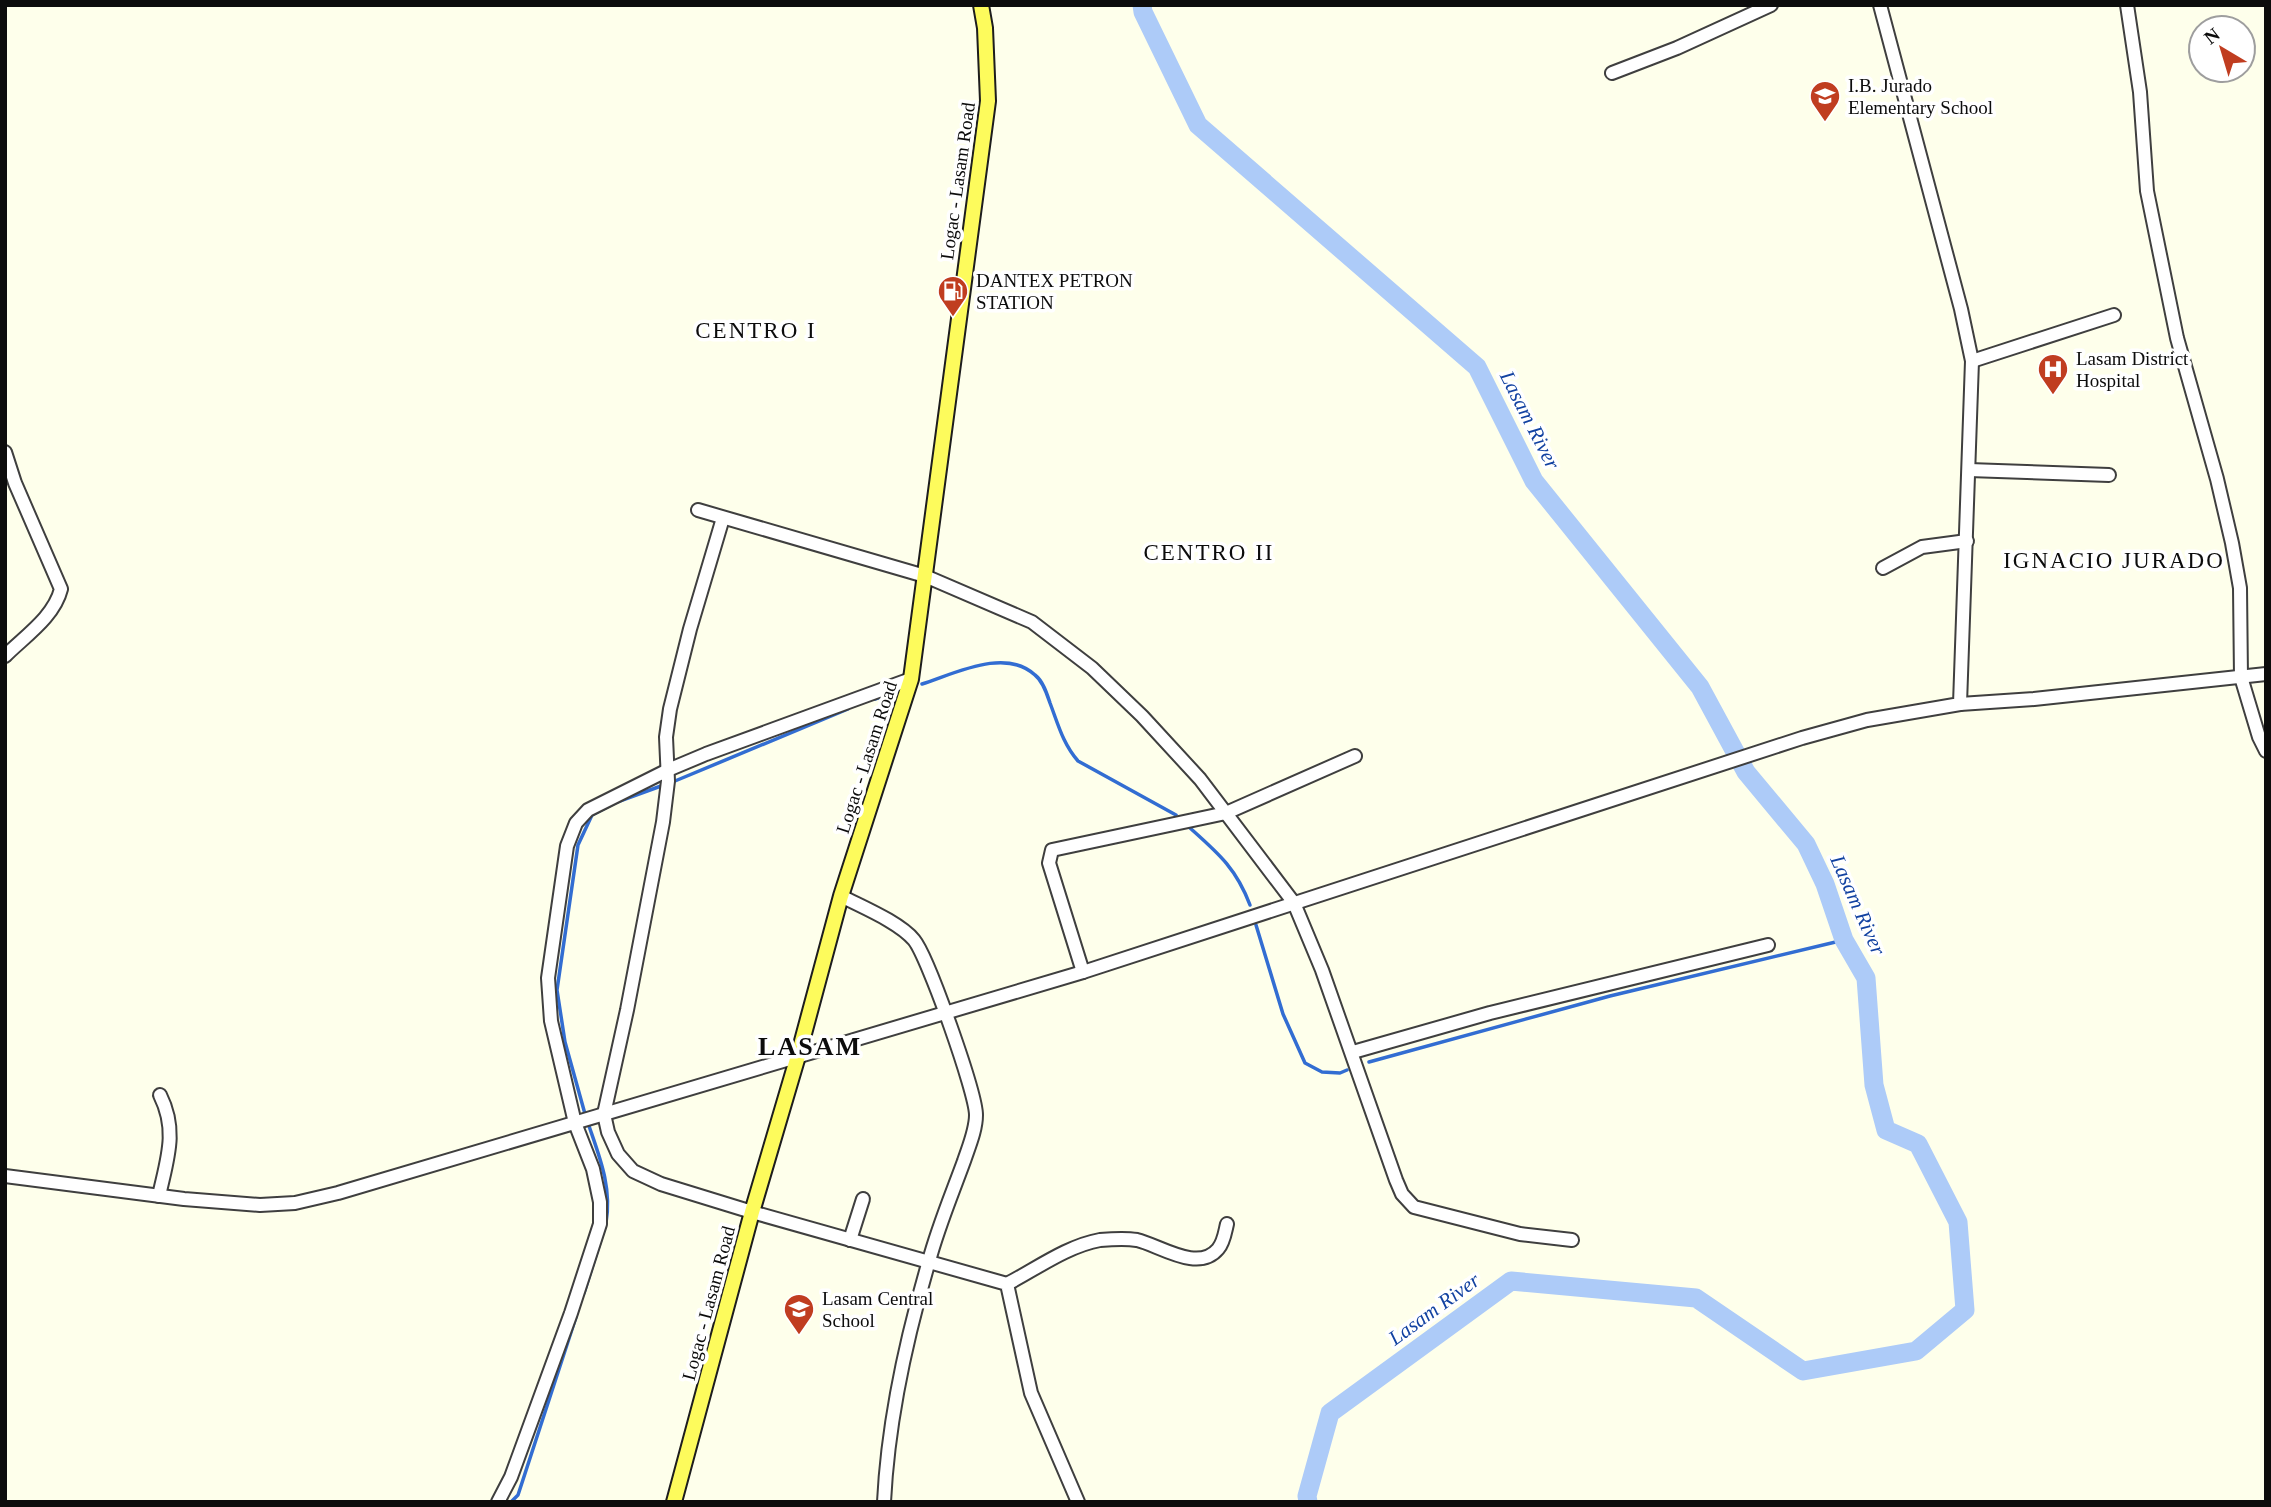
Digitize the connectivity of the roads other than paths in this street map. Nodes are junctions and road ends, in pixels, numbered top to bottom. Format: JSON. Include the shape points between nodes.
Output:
{"nodes":[{"id":1,"x":981,"y":5,"type":"edge"},
{"id":2,"x":1771,"y":5,"type":"edge"},
{"id":3,"x":1880,"y":5,"type":"edge"},
{"id":4,"x":2127,"y":5,"type":"edge"},
{"id":5,"x":1612,"y":73,"type":"dead end"},
{"id":6,"x":2114,"y":315,"type":"dead end"},
{"id":7,"x":1972,"y":361,"type":"junction"},
{"id":8,"x":5,"y":452,"type":"edge"},
{"id":9,"x":1969,"y":470,"type":"junction"},
{"id":10,"x":2109,"y":475,"type":"dead end"},
{"id":11,"x":698,"y":510,"type":"dead end"},
{"id":12,"x":723,"y":518,"type":"junction"},
{"id":13,"x":1967,"y":541,"type":"junction"},
{"id":14,"x":1883,"y":568,"type":"dead end"},
{"id":15,"x":925,"y":576,"type":"junction"},
{"id":16,"x":5,"y":656,"type":"edge"},
{"id":17,"x":2266,"y":674,"type":"edge"},
{"id":18,"x":2241,"y":677,"type":"junction"},
{"id":19,"x":911,"y":679,"type":"junction"},
{"id":20,"x":1960,"y":704,"type":"junction"},
{"id":21,"x":2266,"y":751,"type":"edge"},
{"id":22,"x":1355,"y":756,"type":"dead end"},
{"id":23,"x":668,"y":770,"type":"junction"},
{"id":24,"x":1226,"y":813,"type":"junction"},
{"id":25,"x":841,"y":896,"type":"junction"},
{"id":26,"x":1294,"y":903,"type":"junction"},
{"id":27,"x":1768,"y":944,"type":"dead end"},
{"id":28,"x":1083,"y":972,"type":"junction"},
{"id":29,"x":944,"y":1013,"type":"junction"},
{"id":30,"x":1353,"y":1052,"type":"junction"},
{"id":31,"x":798,"y":1056,"type":"junction"},
{"id":32,"x":160,"y":1095,"type":"dead end"},
{"id":33,"x":604,"y":1114,"type":"junction"},
{"id":34,"x":575,"y":1123,"type":"junction"},
{"id":35,"x":5,"y":1176,"type":"edge"},
{"id":36,"x":159,"y":1196,"type":"junction"},
{"id":37,"x":863,"y":1199,"type":"dead end"},
{"id":38,"x":752,"y":1212,"type":"junction"},
{"id":39,"x":1227,"y":1224,"type":"dead end"},
{"id":40,"x":850,"y":1240,"type":"junction"},
{"id":41,"x":1572,"y":1240,"type":"dead end"},
{"id":42,"x":929,"y":1261,"type":"junction"},
{"id":43,"x":1007,"y":1284,"type":"junction"},
{"id":44,"x":498,"y":1502,"type":"edge"},
{"id":45,"x":674,"y":1502,"type":"edge"},
{"id":46,"x":884,"y":1502,"type":"edge"},
{"id":47,"x":1078,"y":1502,"type":"edge"}],
"edges":[{"from":1,"to":15,"type":"main road","name":"Logac - Lasam Road","via":[[989,101]]},
{"from":2,"to":5,"type":"street"},
{"from":3,"to":7,"type":"street"},
{"from":4,"to":18,"type":"street","via":[[2155,238],[2240,588]]},
{"from":6,"to":7,"type":"street"},
{"from":7,"to":9,"type":"street"},
{"from":8,"to":16,"type":"street","via":[[61,589],[48,615]]},
{"from":9,"to":10,"type":"street"},
{"from":9,"to":13,"type":"street"},
{"from":11,"to":12,"type":"street"},
{"from":12,"to":15,"type":"street"},
{"from":12,"to":23,"type":"street","via":[[670,709]]},
{"from":13,"to":14,"type":"street","via":[[1922,547]]},
{"from":13,"to":20,"type":"street"},
{"from":15,"to":19,"type":"main road","name":"Logac - Lasam Road"},
{"from":15,"to":24,"type":"street","via":[[1032,622],[1092,668],[1159,734]]},
{"from":17,"to":18,"type":"street"},
{"from":18,"to":20,"type":"street"},
{"from":18,"to":21,"type":"street"},
{"from":19,"to":23,"type":"street"},
{"from":19,"to":25,"type":"main road","name":"Logac - Lasam Road"},
{"from":20,"to":26,"type":"street","via":[[1867,720],[1802,738]]},
{"from":22,"to":24,"type":"street"},
{"from":23,"to":33,"type":"street","via":[[663,822]]},
{"from":23,"to":34,"type":"street","via":[[588,810],[576,823],[567,846],[548,978],[551,1021]]},
{"from":24,"to":26,"type":"street"},
{"from":24,"to":28,"type":"street","via":[[1052,850],[1051,871]]},
{"from":25,"to":29,"type":"street","via":[[914,939]]},
{"from":25,"to":31,"type":"main road","name":"Logac - Lasam Road"},
{"from":26,"to":28,"type":"street"},
{"from":26,"to":30,"type":"street"},
{"from":27,"to":30,"type":"street"},
{"from":28,"to":29,"type":"street"},
{"from":29,"to":31,"type":"street"},
{"from":29,"to":42,"type":"street","via":[[976,1113],[967,1153]]},
{"from":30,"to":41,"type":"street","via":[[1407,1201],[1433,1213],[1520,1234]]},
{"from":31,"to":33,"type":"street"},
{"from":31,"to":38,"type":"main road","name":"Logac - Lasam Road"},
{"from":32,"to":36,"type":"street","via":[[171,1132]]},
{"from":33,"to":34,"type":"street"},
{"from":33,"to":38,"type":"street","via":[[618,1154],[634,1171]]},
{"from":34,"to":36,"type":"street","via":[[295,1203],[260,1205]]},
{"from":34,"to":44,"type":"street","via":[[593,1169],[600,1224],[511,1477]]},
{"from":35,"to":36,"type":"street"},
{"from":37,"to":40,"type":"street"},
{"from":38,"to":40,"type":"street"},
{"from":38,"to":45,"type":"main road","name":"Logac - Lasam Road"},
{"from":39,"to":43,"type":"street","via":[[1220,1246],[1205,1256],[1182,1257],[1138,1241],[1098,1241]]},
{"from":40,"to":42,"type":"street"},
{"from":42,"to":43,"type":"street"},
{"from":42,"to":46,"type":"street","via":[[897,1401]]},
{"from":43,"to":47,"type":"street","via":[[1031,1393]]}]}
